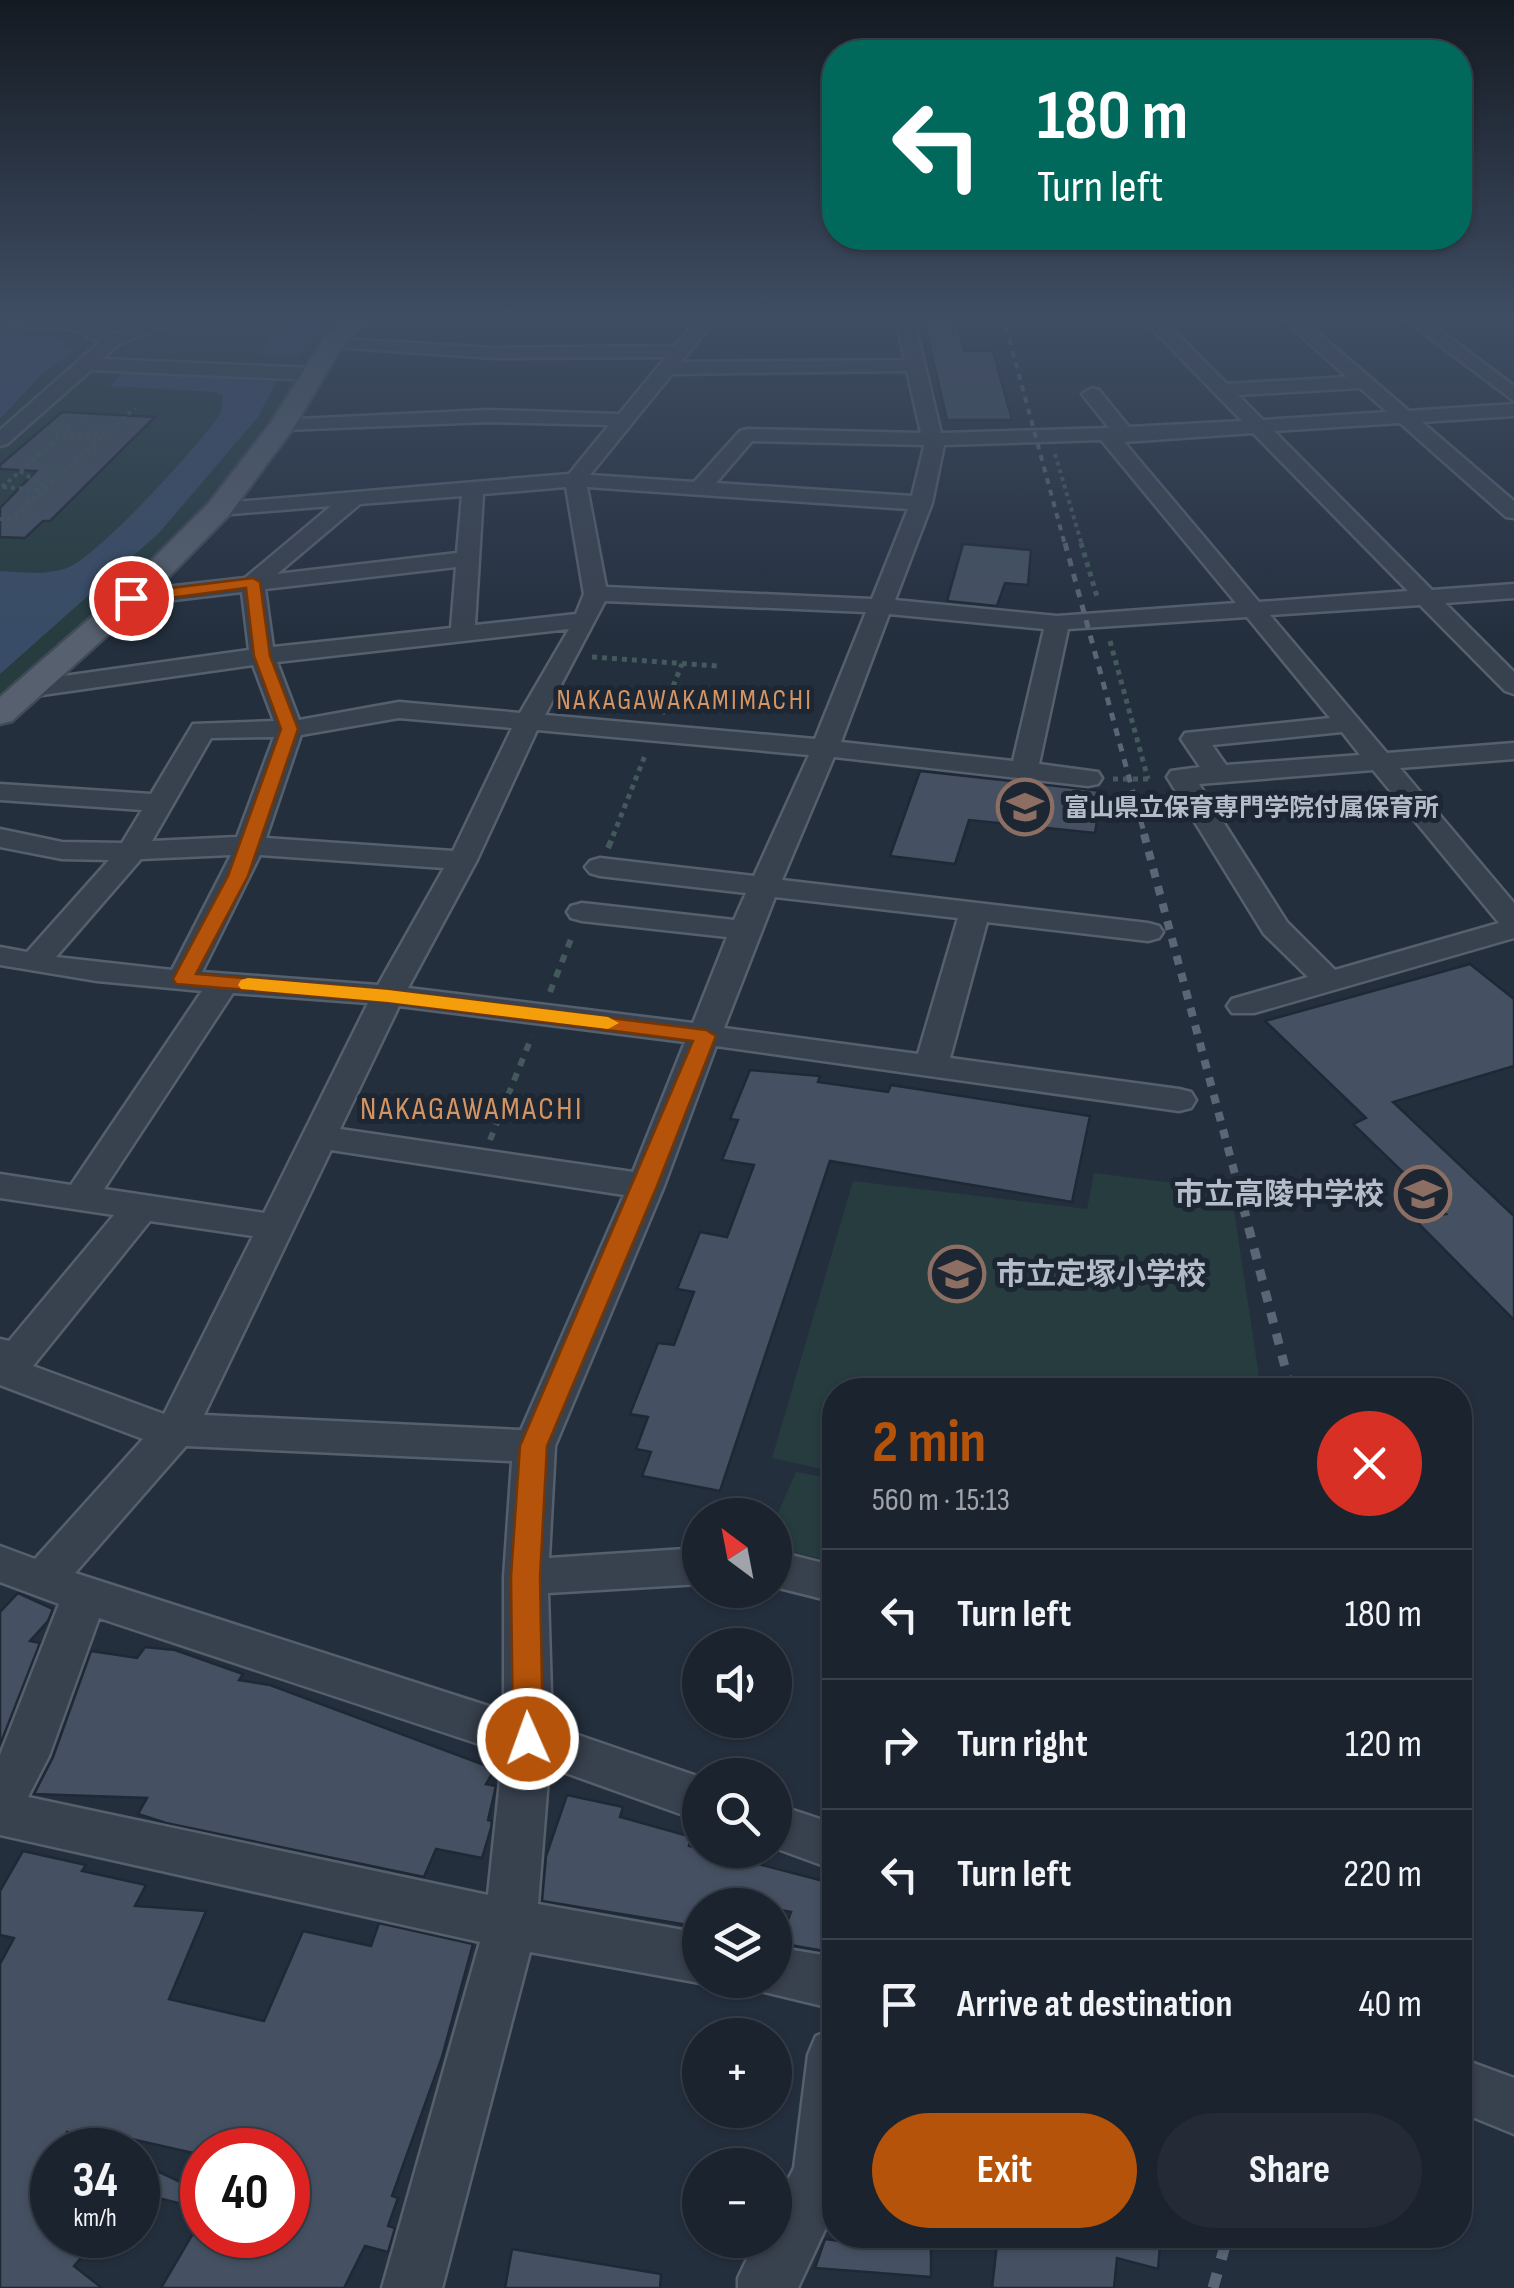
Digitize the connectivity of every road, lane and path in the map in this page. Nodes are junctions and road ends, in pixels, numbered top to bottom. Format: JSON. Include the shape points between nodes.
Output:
{"nodes":[{"id":1,"x":20,"y":423,"type":"edge"},
{"id":2,"x":87,"y":423,"type":"edge"},
{"id":3,"x":92,"y":423,"type":"edge"},
{"id":4,"x":118,"y":423,"type":"edge"},
{"id":5,"x":315,"y":423,"type":"edge"},
{"id":6,"x":624,"y":423,"type":"edge"},
{"id":7,"x":928,"y":423,"type":"edge"},
{"id":8,"x":1109,"y":423,"type":"edge"},
{"id":9,"x":1256,"y":423,"type":"edge"},
{"id":10,"x":1320,"y":423,"type":"edge"},
{"id":11,"x":1409,"y":423,"type":"edge"},
{"id":12,"x":283,"y":424,"type":"joint"},
{"id":13,"x":1260,"y":427,"type":"junction"},
{"id":14,"x":1117,"y":436,"type":"junction"},
{"id":15,"x":60,"y":437,"type":"junction"},
{"id":16,"x":0,"y":440,"type":"edge"},
{"id":17,"x":931,"y":440,"type":"junction"},
{"id":18,"x":20,"y":471,"type":"junction"},
{"id":19,"x":575,"y":480,"type":"junction"},
{"id":20,"x":44,"y":488,"type":"junction"},
{"id":21,"x":700,"y":488,"type":"junction"},
{"id":22,"x":472,"y":489,"type":"junction"},
{"id":23,"x":353,"y":499,"type":"junction"},
{"id":24,"x":921,"y":503,"type":"junction"},
{"id":25,"x":219,"y":509,"type":"junction"},
{"id":26,"x":1514,"y":512,"type":"edge"},
{"id":27,"x":0,"y":519,"type":"edge"},
{"id":28,"x":468,"y":559,"type":"junction"},
{"id":29,"x":253,"y":582,"type":"junction"},
{"id":30,"x":1514,"y":590,"type":"edge"},
{"id":31,"x":1428,"y":597,"type":"junction"},
{"id":32,"x":131,"y":598,"type":"junction"},
{"id":33,"x":880,"y":606,"type":"junction"},
{"id":34,"x":591,"y":607,"type":"junction"},
{"id":35,"x":1251,"y":610,"type":"junction"},
{"id":36,"x":1056,"y":623,"type":"junction"},
{"id":37,"x":462,"y":632,"type":"junction"},
{"id":38,"x":566,"y":655,"type":"junction"},
{"id":39,"x":262,"y":656,"type":"junction"},
{"id":40,"x":717,"y":666,"type":"dead end"},
{"id":41,"x":1514,"y":686,"type":"edge"},
{"id":42,"x":28,"y":689,"type":"junction"},
{"id":43,"x":0,"y":714,"type":"edge"},
{"id":44,"x":529,"y":720,"type":"junction"},
{"id":45,"x":1346,"y":724,"type":"junction"},
{"id":46,"x":290,"y":729,"type":"junction"},
{"id":47,"x":825,"y":748,"type":"junction"},
{"id":48,"x":1514,"y":751,"type":"edge"},
{"id":49,"x":1378,"y":762,"type":"junction"},
{"id":50,"x":1024,"y":770,"type":"junction"},
{"id":51,"x":1218,"y":773,"type":"junction"},
{"id":52,"x":1182,"y":776,"type":"junction"},
{"id":53,"x":1088,"y":778,"type":"joint"},
{"id":54,"x":0,"y":792,"type":"edge"},
{"id":55,"x":159,"y":802,"type":"junction"},
{"id":56,"x":0,"y":838,"type":"edge"},
{"id":57,"x":247,"y":846,"type":"junction"},
{"id":58,"x":130,"y":854,"type":"junction"},
{"id":59,"x":463,"y":860,"type":"junction"},
{"id":60,"x":600,"y":867,"type":"dead end"},
{"id":61,"x":765,"y":884,"type":"junction"},
{"id":62,"x":975,"y":910,"type":"junction"},
{"id":63,"x":582,"y":912,"type":"dead end"},
{"id":64,"x":1514,"y":925,"type":"edge"},
{"id":65,"x":745,"y":930,"type":"junction"},
{"id":66,"x":1148,"y":932,"type":"dead end"},
{"id":67,"x":0,"y":956,"type":"edge"},
{"id":68,"x":34,"y":963,"type":"junction"},
{"id":69,"x":1327,"y":978,"type":"junction"},
{"id":70,"x":183,"y":979,"type":"junction"},
{"id":71,"x":224,"y":982,"type":"junction"},
{"id":72,"x":388,"y":996,"type":"junction"},
{"id":73,"x":1242,"y":1006,"type":"dead end"},
{"id":74,"x":706,"y":1036,"type":"junction"},
{"id":75,"x":931,"y":1066,"type":"junction"},
{"id":76,"x":1179,"y":1100,"type":"dead end"},
{"id":77,"x":318,"y":1137,"type":"junction"},
{"id":78,"x":0,"y":1186,"type":"edge"},
{"id":79,"x":646,"y":1186,"type":"junction"},
{"id":80,"x":80,"y":1198,"type":"junction"},
{"id":81,"x":141,"y":1207,"type":"junction"},
{"id":82,"x":274,"y":1227,"type":"junction"},
{"id":83,"x":8,"y":1356,"type":"edge"},
{"id":84,"x":178,"y":1427,"type":"junction"},
{"id":85,"x":534,"y":1446,"type":"junction"},
{"id":86,"x":0,"y":1564,"type":"edge"},
{"id":87,"x":682,"y":1567,"type":"edge"},
{"id":88,"x":792,"y":1573,"type":"edge"},
{"id":89,"x":526,"y":1577,"type":"junction"},
{"id":90,"x":822,"y":1581,"type":"edge"},
{"id":91,"x":64,"y":1587,"type":"junction"},
{"id":92,"x":528,"y":1739,"type":"junction"},
{"id":93,"x":682,"y":1793,"type":"edge"},
{"id":94,"x":0,"y":1802,"type":"edge"},
{"id":95,"x":0,"y":1814,"type":"edge"},
{"id":96,"x":792,"y":1832,"type":"edge"},
{"id":97,"x":822,"y":1842,"type":"edge"},
{"id":98,"x":511,"y":1924,"type":"junction"},
{"id":99,"x":682,"y":1955,"type":"edge"},
{"id":100,"x":792,"y":1975,"type":"edge"},
{"id":101,"x":822,"y":1981,"type":"edge"},
{"id":102,"x":822,"y":2174,"type":"edge"},
{"id":103,"x":412,"y":2288,"type":"edge"},
{"id":104,"x":768,"y":2288,"type":"edge"}],
"edges":[{"from":1,"to":16,"type":"street"},
{"from":2,"to":15,"type":"path","via":[[62,427]]},
{"from":3,"to":15,"type":"path","via":[[99,430],[83,438]]},
{"from":4,"to":20,"type":"path"},
{"from":5,"to":12,"type":"street"},
{"from":6,"to":19,"type":"street"},
{"from":7,"to":17,"type":"street"},
{"from":8,"to":14,"type":"street"},
{"from":9,"to":13,"type":"street"},
{"from":10,"to":13,"type":"street"},
{"from":11,"to":26,"type":"street"},
{"from":12,"to":25,"type":"main road"},
{"from":13,"to":14,"type":"street"},
{"from":13,"to":31,"type":"street"},
{"from":14,"to":17,"type":"street"},
{"from":14,"to":35,"type":"street"},
{"from":15,"to":18,"type":"path"},
{"from":17,"to":21,"type":"street","via":[[746,435]]},
{"from":17,"to":24,"type":"street"},
{"from":18,"to":20,"type":"path"},
{"from":18,"to":20,"type":"path","via":[[2,487]]},
{"from":19,"to":21,"type":"street"},
{"from":19,"to":22,"type":"street"},
{"from":19,"to":34,"type":"street"},
{"from":20,"to":27,"type":"path","via":[[11,519]]},
{"from":21,"to":24,"type":"street"},
{"from":22,"to":23,"type":"street"},
{"from":22,"to":28,"type":"street"},
{"from":23,"to":25,"type":"street"},
{"from":23,"to":29,"type":"street"},
{"from":24,"to":33,"type":"street"},
{"from":25,"to":32,"type":"main road"},
{"from":28,"to":29,"type":"street"},
{"from":28,"to":37,"type":"street"},
{"from":29,"to":32,"type":"street"},
{"from":29,"to":39,"type":"street"},
{"from":30,"to":31,"type":"street"},
{"from":31,"to":35,"type":"street"},
{"from":31,"to":41,"type":"street"},
{"from":32,"to":42,"type":"main road"},
{"from":33,"to":34,"type":"street"},
{"from":33,"to":36,"type":"street"},
{"from":33,"to":47,"type":"street"},
{"from":34,"to":37,"type":"street"},
{"from":34,"to":38,"type":"street"},
{"from":35,"to":36,"type":"street"},
{"from":35,"to":45,"type":"street"},
{"from":36,"to":50,"type":"street"},
{"from":37,"to":39,"type":"street"},
{"from":38,"to":40,"type":"path"},
{"from":38,"to":44,"type":"street"},
{"from":39,"to":42,"type":"street"},
{"from":39,"to":46,"type":"street"},
{"from":42,"to":43,"type":"main road"},
{"from":44,"to":46,"type":"street","via":[[399,710]]},
{"from":44,"to":47,"type":"street"},
{"from":44,"to":59,"type":"street"},
{"from":45,"to":49,"type":"street"},
{"from":45,"to":51,"type":"street","via":[[1194,739]]},
{"from":46,"to":55,"type":"street","via":[[202,730]]},
{"from":46,"to":57,"type":"street"},
{"from":47,"to":50,"type":"street"},
{"from":47,"to":61,"type":"street"},
{"from":48,"to":49,"type":"street"},
{"from":49,"to":51,"type":"street"},
{"from":49,"to":64,"type":"street"},
{"from":50,"to":53,"type":"street"},
{"from":51,"to":52,"type":"street"},
{"from":52,"to":53,"type":"path"},
{"from":52,"to":69,"type":"street","via":[[1276,928]]},
{"from":54,"to":55,"type":"street"},
{"from":55,"to":58,"type":"street"},
{"from":56,"to":58,"type":"street","via":[[22,846]]},
{"from":57,"to":58,"type":"street"},
{"from":57,"to":59,"type":"street"},
{"from":57,"to":70,"type":"street"},
{"from":58,"to":68,"type":"street"},
{"from":59,"to":72,"type":"street"},
{"from":60,"to":61,"type":"street"},
{"from":61,"to":62,"type":"street"},
{"from":61,"to":65,"type":"street"},
{"from":62,"to":66,"type":"street"},
{"from":62,"to":75,"type":"street"},
{"from":63,"to":65,"type":"street"},
{"from":64,"to":69,"type":"street"},
{"from":65,"to":74,"type":"street"},
{"from":67,"to":68,"type":"street"},
{"from":68,"to":70,"type":"street"},
{"from":69,"to":73,"type":"street"},
{"from":70,"to":71,"type":"street"},
{"from":71,"to":72,"type":"street"},
{"from":71,"to":80,"type":"street"},
{"from":72,"to":74,"type":"street"},
{"from":72,"to":77,"type":"street"},
{"from":74,"to":75,"type":"street"},
{"from":74,"to":79,"type":"street"},
{"from":75,"to":76,"type":"street"},
{"from":77,"to":79,"type":"street"},
{"from":77,"to":82,"type":"street"},
{"from":78,"to":80,"type":"street"},
{"from":79,"to":85,"type":"street"},
{"from":80,"to":81,"type":"street"},
{"from":81,"to":82,"type":"street"},
{"from":81,"to":83,"type":"street"},
{"from":82,"to":84,"type":"street"},
{"from":83,"to":84,"type":"street","via":[[6,1372],[161,1430]]},
{"from":84,"to":85,"type":"street"},
{"from":84,"to":91,"type":"street"},
{"from":85,"to":89,"type":"street"},
{"from":86,"to":91,"type":"street"},
{"from":87,"to":89,"type":"street"},
{"from":88,"to":90,"type":"street"},
{"from":89,"to":92,"type":"street"},
{"from":91,"to":92,"type":"street"},
{"from":91,"to":94,"type":"street","via":[[25,1756]]},
{"from":92,"to":93,"type":"street"},
{"from":92,"to":98,"type":"street"},
{"from":95,"to":98,"type":"street"},
{"from":96,"to":97,"type":"street"},
{"from":98,"to":99,"type":"street"},
{"from":98,"to":103,"type":"street"},
{"from":100,"to":101,"type":"street"},
{"from":102,"to":104,"type":"street"}]}
